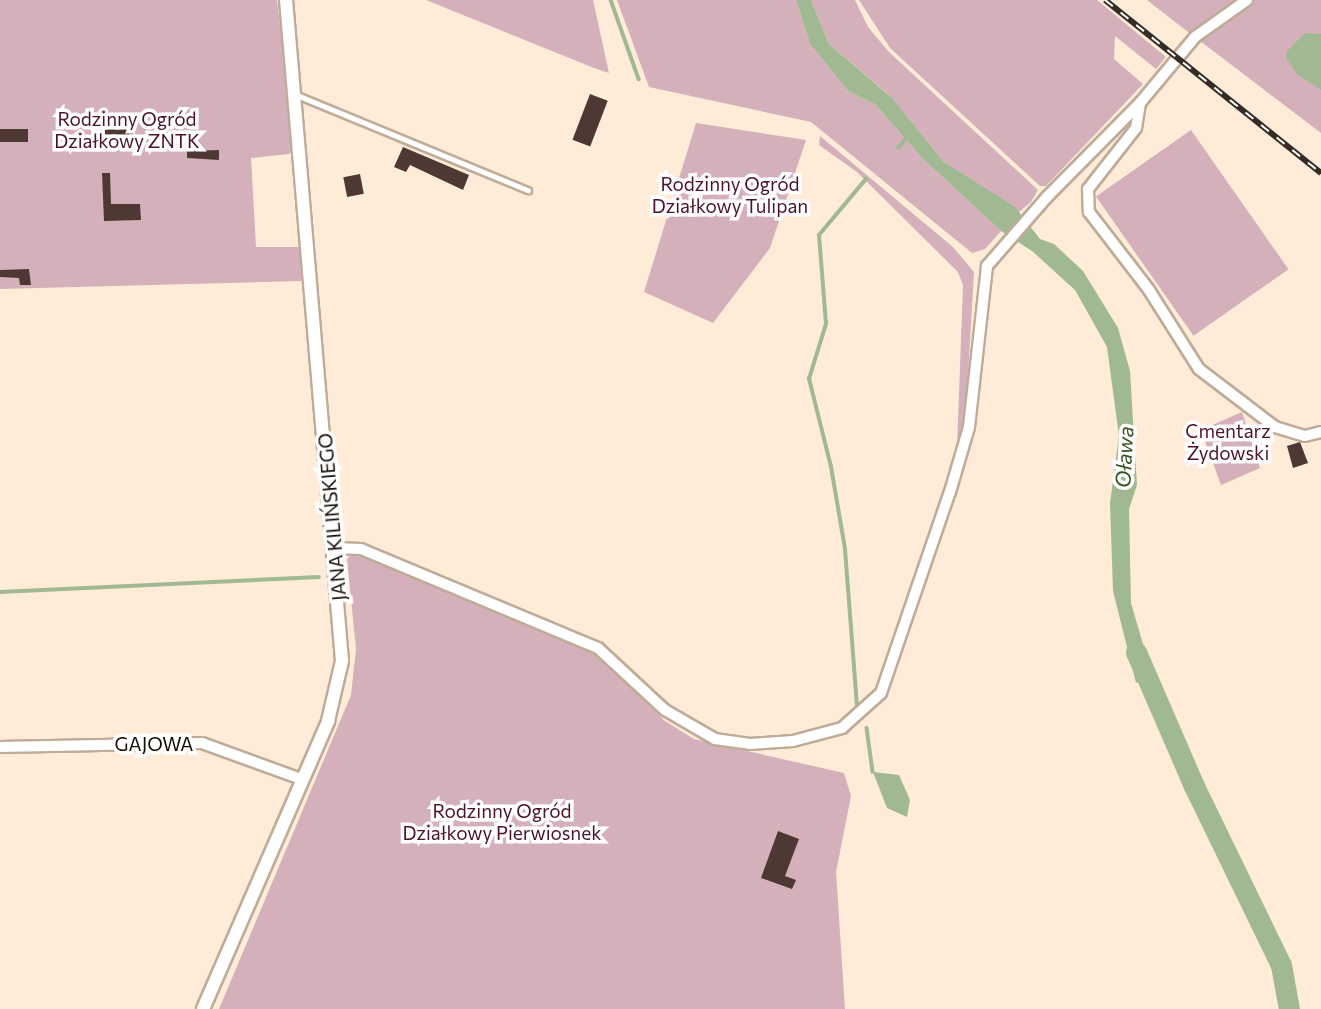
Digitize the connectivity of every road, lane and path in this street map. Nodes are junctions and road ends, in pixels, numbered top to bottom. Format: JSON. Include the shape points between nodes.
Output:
{"nodes":[{"id":1,"x":286,"y":0,"type":"edge"},
{"id":2,"x":1247,"y":0,"type":"edge"},
{"id":3,"x":296,"y":95,"type":"junction"},
{"id":4,"x":1143,"y":99,"type":"junction"},
{"id":5,"x":528,"y":190,"type":"dead end"},
{"id":6,"x":1321,"y":432,"type":"edge"},
{"id":7,"x":334,"y":548,"type":"junction"},
{"id":8,"x":0,"y":747,"type":"edge"},
{"id":9,"x":302,"y":779,"type":"junction"},
{"id":10,"x":203,"y":1009,"type":"edge"}],
"edges":[{"from":1,"to":3,"type":"street","name":"JANA KILIŃSKIEGO"},
{"from":2,"to":4,"type":"street","via":[[1195,37]]},
{"from":3,"to":5,"type":"lane"},
{"from":3,"to":7,"type":"street","name":"JANA KILIŃSKIEGO"},
{"from":4,"to":6,"type":"street","via":[[1140,122],[1088,189],[1089,212],[1149,290],[1199,369],[1267,422],[1305,436]]},
{"from":4,"to":7,"type":"street","via":[[998,250],[983,284],[969,427],[950,492],[881,693],[842,728],[793,741],[750,744],[715,739],[665,710],[598,648],[361,549]]},
{"from":7,"to":9,"type":"street","name":"JANA KILIŃSKIEGO","via":[[341,670],[328,720]]},
{"from":8,"to":9,"type":"street","name":"GAJOWA","via":[[202,743]]},
{"from":9,"to":10,"type":"street","name":"JANA KILIŃSKIEGO"}]}
